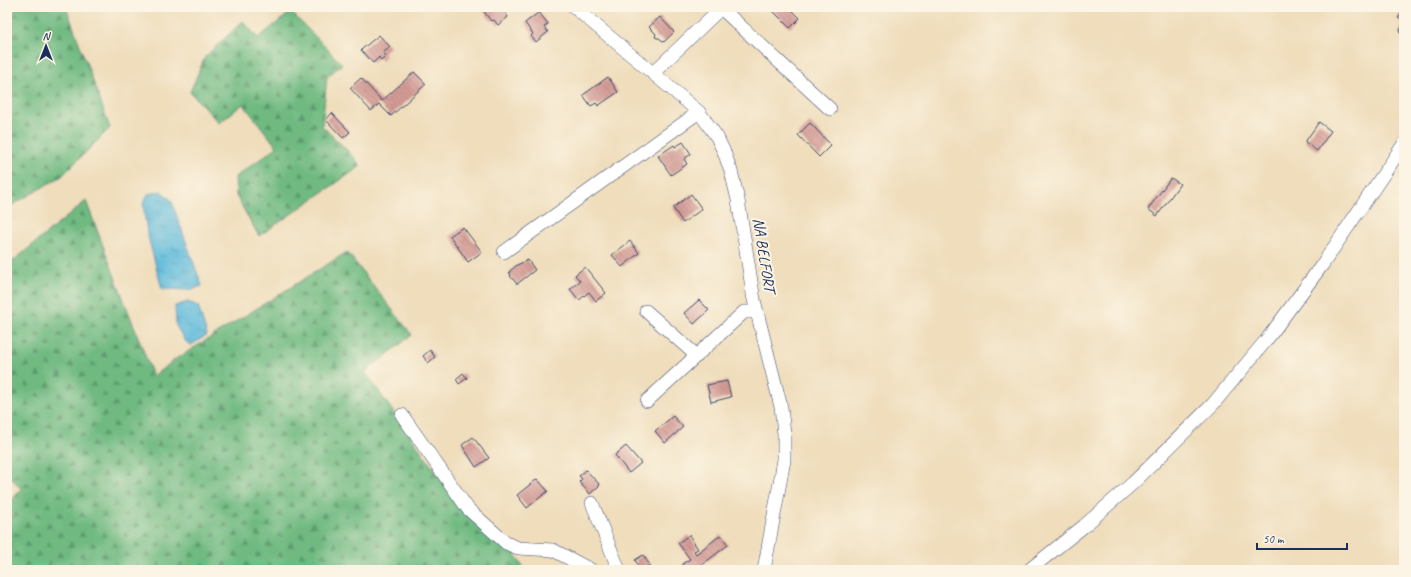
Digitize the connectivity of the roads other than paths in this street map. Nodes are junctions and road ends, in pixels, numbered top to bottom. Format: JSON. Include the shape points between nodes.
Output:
{"nodes":[{"id":1,"x":574,"y":7,"type":"edge"},
{"id":2,"x":721,"y":7,"type":"edge"},
{"id":3,"x":653,"y":73,"type":"junction"},
{"id":4,"x":830,"y":109,"type":"dead end"},
{"id":5,"x":699,"y":112,"type":"junction"},
{"id":6,"x":1404,"y":144,"type":"edge"},
{"id":7,"x":504,"y":252,"type":"dead end"},
{"id":8,"x":646,"y":311,"type":"dead end"},
{"id":9,"x":756,"y":312,"type":"junction"},
{"id":10,"x":697,"y":356,"type":"junction"},
{"id":11,"x":646,"y":401,"type":"dead end"},
{"id":12,"x":402,"y":415,"type":"dead end"},
{"id":13,"x":592,"y":503,"type":"dead end"},
{"id":14,"x":591,"y":570,"type":"edge"},
{"id":15,"x":619,"y":570,"type":"edge"},
{"id":16,"x":764,"y":570,"type":"edge"},
{"id":17,"x":1029,"y":570,"type":"edge"}],
"edges":[{"from":1,"to":3,"type":"street","name":"NA BELFORT"},
{"from":2,"to":3,"type":"street"},
{"from":2,"to":4,"type":"street"},
{"from":3,"to":5,"type":"street","name":"NA BELFORT"},
{"from":5,"to":7,"type":"street"},
{"from":5,"to":9,"type":"street","name":"NA BELFORT","via":[[717,137],[731,171]]},
{"from":6,"to":17,"type":"street","via":[[1322,265],[1268,338],[1213,404],[1133,483]]},
{"from":8,"to":10,"type":"street"},
{"from":9,"to":10,"type":"street","via":[[744,312]]},
{"from":9,"to":16,"type":"street","name":"NA BELFORT","via":[[781,407],[784,434],[784,460]]},
{"from":10,"to":11,"type":"street"},
{"from":12,"to":14,"type":"street","via":[[468,509],[506,543],[518,548],[553,550]]},
{"from":13,"to":15,"type":"street"}]}
